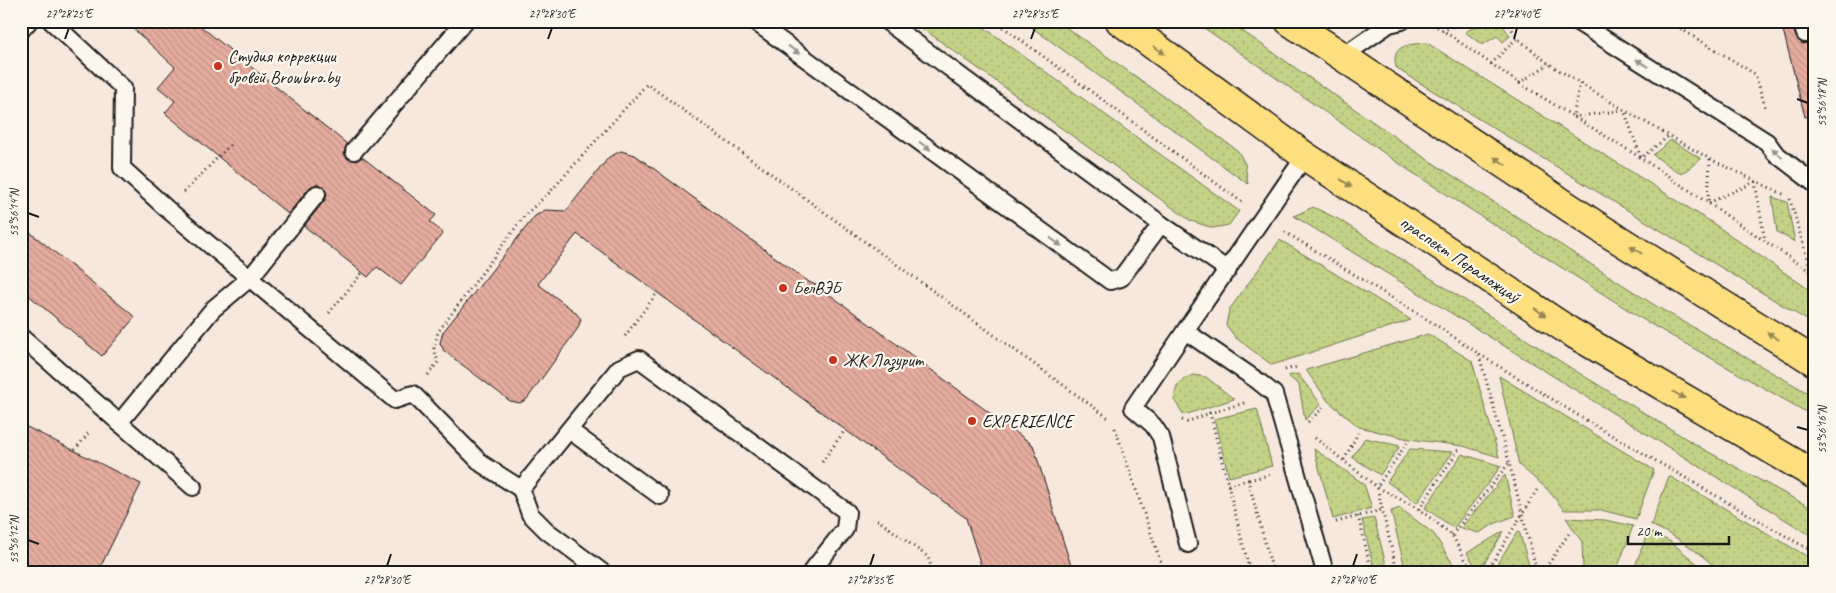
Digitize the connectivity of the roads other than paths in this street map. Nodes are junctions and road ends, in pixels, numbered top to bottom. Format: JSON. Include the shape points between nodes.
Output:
{"nodes":[{"id":1,"x":29,"y":21,"type":"edge"},
{"id":2,"x":51,"y":21,"type":"edge"},
{"id":3,"x":465,"y":21,"type":"edge"},
{"id":4,"x":754,"y":21,"type":"edge"},
{"id":5,"x":886,"y":21,"type":"edge"},
{"id":6,"x":1120,"y":21,"type":"edge"},
{"id":7,"x":1290,"y":21,"type":"edge"},
{"id":8,"x":1402,"y":21,"type":"edge"},
{"id":9,"x":1576,"y":21,"type":"edge"},
{"id":10,"x":21,"y":30,"type":"edge"},
{"id":11,"x":1343,"y":56,"type":"junction"},
{"id":12,"x":354,"y":150,"type":"dead end"},
{"id":13,"x":1305,"y":156,"type":"junction"},
{"id":14,"x":1815,"y":184,"type":"edge"},
{"id":15,"x":316,"y":194,"type":"dead end"},
{"id":16,"x":1161,"y":224,"type":"junction"},
{"id":17,"x":1228,"y":270,"type":"junction"},
{"id":18,"x":250,"y":278,"type":"junction"},
{"id":19,"x":1185,"y":331,"type":"junction"},
{"id":20,"x":21,"y":337,"type":"edge"},
{"id":21,"x":1815,"y":362,"type":"edge"},
{"id":22,"x":118,"y":422,"type":"junction"},
{"id":23,"x":569,"y":430,"type":"junction"},
{"id":24,"x":1815,"y":475,"type":"edge"},
{"id":25,"x":193,"y":487,"type":"dead end"},
{"id":26,"x":521,"y":489,"type":"junction"},
{"id":27,"x":660,"y":496,"type":"dead end"},
{"id":28,"x":1188,"y":544,"type":"dead end"},
{"id":29,"x":602,"y":572,"type":"edge"},
{"id":30,"x":811,"y":572,"type":"edge"},
{"id":31,"x":1325,"y":572,"type":"edge"}],
"edges":[{"from":1,"to":10,"type":"lane"},
{"from":2,"to":18,"type":"lane","via":[[123,88],[122,168]]},
{"from":3,"to":12,"type":"lane"},
{"from":4,"to":16,"type":"lane","one_way":true,"via":[[1110,281],[1122,278]]},
{"from":5,"to":16,"type":"lane"},
{"from":6,"to":13,"type":"main road","name":"праспект Пераможцаў","one_way":true},
{"from":7,"to":11,"type":"main road"},
{"from":8,"to":11,"type":"lane","via":[[1389,24]]},
{"from":14,"to":9,"type":"lane","one_way":true,"via":[[1775,153],[1767,142]]},
{"from":21,"to":11,"type":"main road","one_way":true,"via":[[1600,228]]},
{"from":13,"to":17,"type":"lane"},
{"from":13,"to":24,"type":"main road","name":"праспект Пераможцаў","one_way":true,"via":[[1569,331]]},
{"from":15,"to":18,"type":"lane"},
{"from":16,"to":17,"type":"lane"},
{"from":17,"to":19,"type":"lane"},
{"from":18,"to":22,"type":"lane","via":[[213,309]]},
{"from":18,"to":26,"type":"lane","via":[[395,400],[413,394],[482,464]]},
{"from":19,"to":28,"type":"lane","via":[[1133,408],[1153,425],[1161,437]]},
{"from":19,"to":31,"type":"lane","via":[[1274,394]]},
{"from":20,"to":22,"type":"lane"},
{"from":22,"to":25,"type":"lane"},
{"from":23,"to":26,"type":"lane"},
{"from":23,"to":27,"type":"lane"},
{"from":23,"to":30,"type":"lane","via":[[619,368],[639,359],[847,512],[845,529]]},
{"from":26,"to":29,"type":"lane","via":[[530,514],[547,531]]}]}
